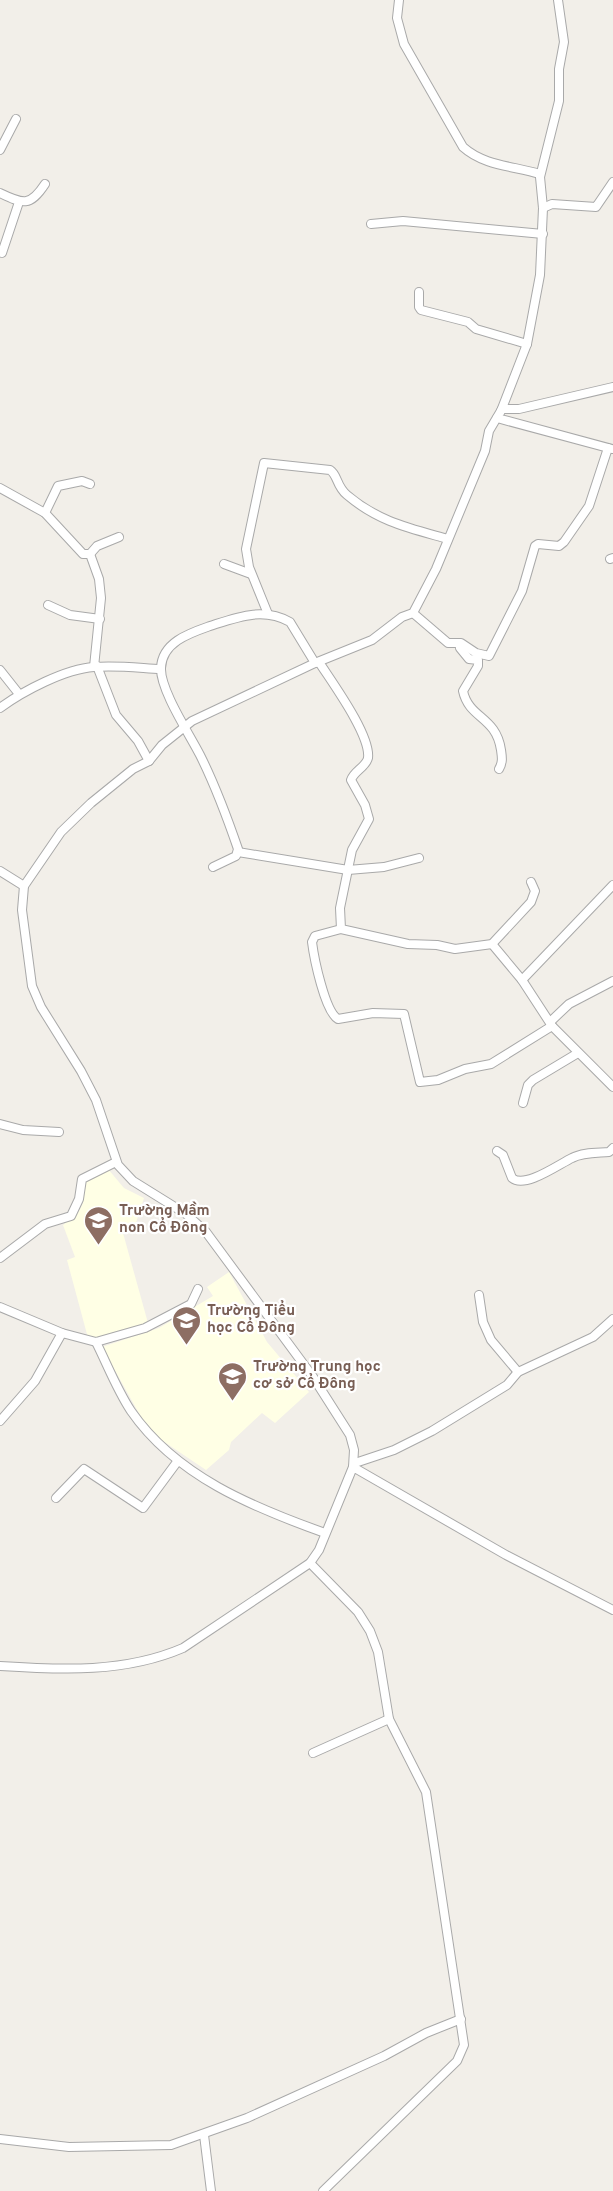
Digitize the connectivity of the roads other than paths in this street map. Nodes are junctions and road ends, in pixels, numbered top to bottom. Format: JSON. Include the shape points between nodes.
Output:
{"nodes":[{"id":1,"x":399,"y":0,"type":"edge"},
{"id":2,"x":558,"y":0,"type":"edge"},
{"id":3,"x":16,"y":119,"type":"dead end"},
{"id":4,"x":0,"y":150,"type":"edge"},
{"id":5,"x":540,"y":174,"type":"junction"},
{"id":6,"x":613,"y":182,"type":"edge"},
{"id":7,"x":45,"y":183,"type":"dead end"},
{"id":8,"x":0,"y":193,"type":"edge"},
{"id":9,"x":19,"y":202,"type":"junction"},
{"id":10,"x":543,"y":208,"type":"junction"},
{"id":11,"x":371,"y":224,"type":"dead end"},
{"id":12,"x":543,"y":234,"type":"junction"},
{"id":13,"x":0,"y":251,"type":"edge"},
{"id":14,"x":419,"y":292,"type":"dead end"},
{"id":15,"x":527,"y":344,"type":"junction"},
{"id":16,"x":613,"y":387,"type":"edge"},
{"id":17,"x":499,"y":415,"type":"junction"},
{"id":18,"x":611,"y":448,"type":"edge"},
{"id":19,"x":90,"y":484,"type":"dead end"},
{"id":20,"x":0,"y":488,"type":"edge"},
{"id":21,"x":45,"y":513,"type":"junction"},
{"id":22,"x":119,"y":537,"type":"dead end"},
{"id":23,"x":448,"y":539,"type":"junction"},
{"id":24,"x":90,"y":554,"type":"junction"},
{"id":25,"x":224,"y":564,"type":"dead end"},
{"id":26,"x":251,"y":574,"type":"junction"},
{"id":27,"x":48,"y":605,"type":"dead end"},
{"id":28,"x":412,"y":613,"type":"junction"},
{"id":29,"x":268,"y":614,"type":"junction"},
{"id":30,"x":100,"y":619,"type":"junction"},
{"id":31,"x":456,"y":644,"type":"junction"},
{"id":32,"x":317,"y":662,"type":"junction"},
{"id":33,"x":96,"y":667,"type":"junction"},
{"id":34,"x":160,"y":669,"type":"junction"},
{"id":35,"x":0,"y":670,"type":"edge"},
{"id":36,"x":19,"y":694,"type":"junction"},
{"id":37,"x":0,"y":708,"type":"edge"},
{"id":38,"x":183,"y":729,"type":"junction"},
{"id":39,"x":149,"y":761,"type":"junction"},
{"id":40,"x":499,"y":769,"type":"dead end"},
{"id":41,"x":238,"y":852,"type":"junction"},
{"id":42,"x":419,"y":858,"type":"dead end"},
{"id":43,"x":213,"y":867,"type":"dead end"},
{"id":44,"x":348,"y":870,"type":"junction"},
{"id":45,"x":0,"y":871,"type":"edge"},
{"id":46,"x":531,"y":882,"type":"dead end"},
{"id":47,"x":613,"y":885,"type":"edge"},
{"id":48,"x":24,"y":886,"type":"junction"},
{"id":49,"x":341,"y":929,"type":"junction"},
{"id":50,"x":492,"y":944,"type":"junction"},
{"id":51,"x":522,"y":980,"type":"junction"},
{"id":52,"x":613,"y":981,"type":"edge"},
{"id":53,"x":551,"y":1024,"type":"junction"},
{"id":54,"x":578,"y":1053,"type":"junction"},
{"id":55,"x":613,"y":1087,"type":"edge"},
{"id":56,"x":523,"y":1103,"type":"dead end"},
{"id":57,"x":0,"y":1124,"type":"edge"},
{"id":58,"x":59,"y":1132,"type":"dead end"},
{"id":59,"x":613,"y":1148,"type":"edge"},
{"id":60,"x":497,"y":1151,"type":"dead end"},
{"id":61,"x":116,"y":1162,"type":"junction"},
{"id":62,"x":0,"y":1258,"type":"edge"},
{"id":63,"x":198,"y":1289,"type":"dead end"},
{"id":64,"x":478,"y":1295,"type":"dead end"},
{"id":65,"x":0,"y":1304,"type":"edge"},
{"id":66,"x":613,"y":1319,"type":"edge"},
{"id":67,"x":63,"y":1333,"type":"junction"},
{"id":68,"x":96,"y":1342,"type":"junction"},
{"id":69,"x":518,"y":1372,"type":"junction"},
{"id":70,"x":0,"y":1421,"type":"edge"},
{"id":71,"x":177,"y":1462,"type":"junction"},
{"id":72,"x":354,"y":1465,"type":"junction"},
{"id":73,"x":56,"y":1498,"type":"dead end"},
{"id":74,"x":325,"y":1533,"type":"junction"},
{"id":75,"x":310,"y":1563,"type":"junction"},
{"id":76,"x":613,"y":1610,"type":"edge"},
{"id":77,"x":0,"y":1666,"type":"edge"},
{"id":78,"x":389,"y":1719,"type":"junction"},
{"id":79,"x":313,"y":1754,"type":"dead end"},
{"id":80,"x":461,"y":2019,"type":"junction"},
{"id":81,"x":204,"y":2135,"type":"junction"},
{"id":82,"x":0,"y":2139,"type":"edge"},
{"id":83,"x":211,"y":2191,"type":"edge"},
{"id":84,"x":323,"y":2191,"type":"edge"}],
"edges":[{"from":1,"to":5,"type":"street","via":[[397,18],[404,44],[463,147],[486,161]]},
{"from":2,"to":5,"type":"street","via":[[564,42],[560,94]]},
{"from":3,"to":4,"type":"street"},
{"from":5,"to":10,"type":"street"},
{"from":6,"to":10,"type":"street","via":[[596,207],[552,204]]},
{"from":7,"to":9,"type":"street","via":[[35,199]]},
{"from":8,"to":9,"type":"street"},
{"from":9,"to":13,"type":"street"},
{"from":10,"to":12,"type":"street"},
{"from":11,"to":12,"type":"street","via":[[403,221]]},
{"from":12,"to":15,"type":"street"},
{"from":14,"to":15,"type":"street","via":[[421,310]]},
{"from":15,"to":17,"type":"street"},
{"from":16,"to":17,"type":"street","via":[[519,409],[502,409]]},
{"from":17,"to":18,"type":"street"},
{"from":17,"to":23,"type":"street"},
{"from":18,"to":31,"type":"street","via":[[589,506],[564,542],[559,546],[534,546],[522,591],[489,656]]},
{"from":19,"to":21,"type":"street","via":[[81,481],[58,486]]},
{"from":20,"to":21,"type":"street"},
{"from":21,"to":24,"type":"street","via":[[83,554]]},
{"from":22,"to":24,"type":"street"},
{"from":23,"to":26,"type":"street","via":[[375,516],[339,488],[330,470],[265,462],[248,533]]},
{"from":23,"to":28,"type":"street"},
{"from":24,"to":30,"type":"street","via":[[99,579]]},
{"from":25,"to":26,"type":"street"},
{"from":26,"to":29,"type":"street"},
{"from":27,"to":30,"type":"street","via":[[70,615]]},
{"from":28,"to":31,"type":"street","via":[[448,643]]},
{"from":28,"to":32,"type":"street","via":[[372,640]]},
{"from":29,"to":32,"type":"street","via":[[290,622]]},
{"from":29,"to":34,"type":"street","via":[[232,619],[185,635],[168,649]]},
{"from":30,"to":33,"type":"street"},
{"from":31,"to":40,"type":"street","via":[[470,659],[478,660],[463,691],[471,708],[498,732],[502,763]]},
{"from":32,"to":38,"type":"street","via":[[192,721]]},
{"from":32,"to":44,"type":"street","via":[[353,714],[368,754],[351,780],[369,819],[352,848]]},
{"from":33,"to":34,"type":"street"},
{"from":33,"to":36,"type":"street"},
{"from":33,"to":39,"type":"street","via":[[116,715]]},
{"from":34,"to":38,"type":"street"},
{"from":35,"to":36,"type":"street"},
{"from":36,"to":37,"type":"street"},
{"from":38,"to":39,"type":"street"},
{"from":38,"to":41,"type":"street","via":[[199,753]]},
{"from":39,"to":48,"type":"street","via":[[133,769],[61,832]]},
{"from":41,"to":43,"type":"street"},
{"from":41,"to":44,"type":"street"},
{"from":42,"to":44,"type":"street","via":[[384,867]]},
{"from":44,"to":49,"type":"street","via":[[340,908]]},
{"from":45,"to":48,"type":"street"},
{"from":46,"to":50,"type":"street","via":[[535,891],[531,902]]},
{"from":47,"to":51,"type":"street"},
{"from":48,"to":61,"type":"street","via":[[22,910],[32,986],[96,1100]]},
{"from":49,"to":50,"type":"street","via":[[408,944],[454,949]]},
{"from":49,"to":53,"type":"street","via":[[312,939],[333,1016],[338,1019],[373,1013],[404,1014],[420,1082],[491,1064]]},
{"from":50,"to":51,"type":"street"},
{"from":51,"to":53,"type":"street"},
{"from":52,"to":53,"type":"street","via":[[569,1004]]},
{"from":53,"to":54,"type":"street"},
{"from":54,"to":55,"type":"street"},
{"from":54,"to":56,"type":"street","via":[[533,1080]]},
{"from":57,"to":58,"type":"street"},
{"from":59,"to":60,"type":"street","via":[[609,1152],[573,1157],[523,1181],[512,1178],[503,1155]]},
{"from":61,"to":62,"type":"street","via":[[82,1179],[71,1216],[45,1224]]},
{"from":61,"to":72,"type":"street","via":[[133,1181],[186,1214],[206,1232],[313,1377],[350,1435]]},
{"from":63,"to":68,"type":"street","via":[[191,1304],[164,1320]]},
{"from":64,"to":69,"type":"street","via":[[491,1340]]},
{"from":65,"to":67,"type":"street"},
{"from":66,"to":69,"type":"street","via":[[593,1337]]},
{"from":67,"to":68,"type":"street"},
{"from":67,"to":70,"type":"street","via":[[35,1381]]},
{"from":68,"to":71,"type":"street","via":[[130,1409]]},
{"from":69,"to":72,"type":"street","via":[[507,1385],[432,1431]]},
{"from":71,"to":73,"type":"street","via":[[143,1508],[84,1469]]},
{"from":71,"to":74,"type":"street","via":[[232,1495]]},
{"from":72,"to":74,"type":"street"},
{"from":72,"to":76,"type":"street","via":[[506,1555]]},
{"from":74,"to":75,"type":"street"},
{"from":75,"to":77,"type":"street","via":[[202,1637],[168,1654],[94,1668]]},
{"from":75,"to":78,"type":"street","via":[[358,1612],[370,1631],[378,1652]]},
{"from":78,"to":79,"type":"street"},
{"from":78,"to":80,"type":"street","via":[[426,1792]]},
{"from":80,"to":81,"type":"street"},
{"from":80,"to":84,"type":"street","via":[[464,2045],[457,2061]]},
{"from":81,"to":82,"type":"street","via":[[171,2145],[140,2148],[69,2147]]},
{"from":81,"to":83,"type":"street"}]}
